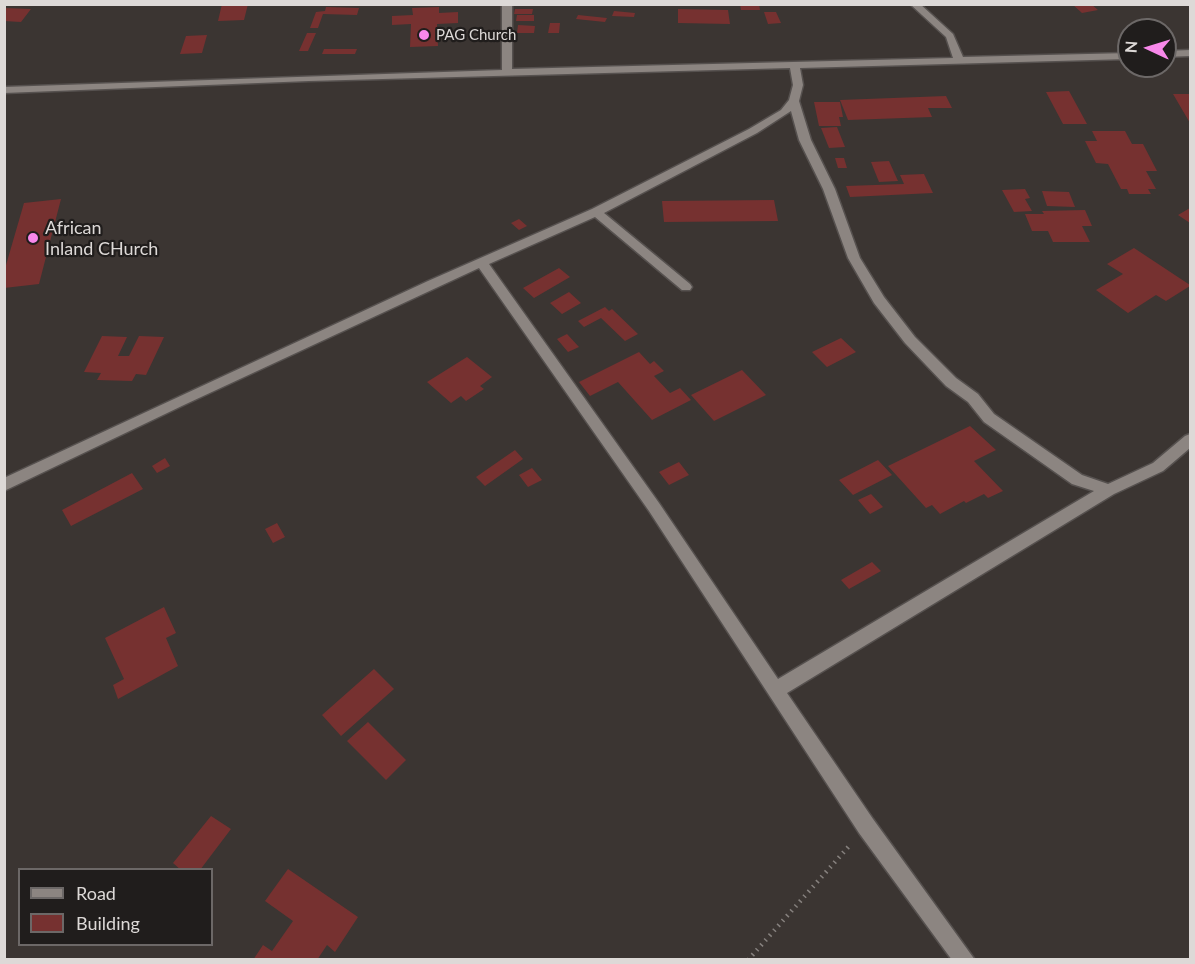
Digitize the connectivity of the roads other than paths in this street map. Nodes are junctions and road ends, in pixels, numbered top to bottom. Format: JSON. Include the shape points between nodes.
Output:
{"nodes":[{"id":1,"x":507,"y":4,"type":"edge"},
{"id":2,"x":914,"y":4,"type":"edge"},
{"id":3,"x":1117,"y":56,"type":"edge"},
{"id":4,"x":959,"y":60,"type":"junction"},
{"id":5,"x":794,"y":64,"type":"junction"},
{"id":6,"x":507,"y":72,"type":"junction"},
{"id":7,"x":4,"y":90,"type":"edge"},
{"id":8,"x":794,"y":101,"type":"junction"},
{"id":9,"x":596,"y":212,"type":"junction"},
{"id":10,"x":482,"y":262,"type":"junction"},
{"id":11,"x":686,"y":287,"type":"dead end"},
{"id":12,"x":1191,"y":440,"type":"edge"},
{"id":13,"x":4,"y":485,"type":"edge"},
{"id":14,"x":1109,"y":490,"type":"junction"},
{"id":15,"x":776,"y":690,"type":"junction"},
{"id":16,"x":965,"y":960,"type":"edge"}],
"edges":[{"from":1,"to":6,"type":"street"},
{"from":2,"to":4,"type":"street","via":[[950,36]]},
{"from":3,"to":4,"type":"street"},
{"from":4,"to":5,"type":"street"},
{"from":5,"to":6,"type":"street"},
{"from":5,"to":8,"type":"street","via":[[798,85]]},
{"from":6,"to":7,"type":"street"},
{"from":8,"to":9,"type":"street","via":[[785,112],[753,131]]},
{"from":8,"to":14,"type":"street","via":[[805,140],[829,189],[854,258],[879,300],[910,340],[989,418],[1032,451],[1077,480]]},
{"from":9,"to":10,"type":"street"},
{"from":9,"to":11,"type":"street"},
{"from":10,"to":13,"type":"street"},
{"from":10,"to":15,"type":"street","via":[[654,507]]},
{"from":12,"to":14,"type":"street","via":[[1158,467]]},
{"from":14,"to":15,"type":"street"},
{"from":15,"to":16,"type":"street","via":[[866,826]]}]}
